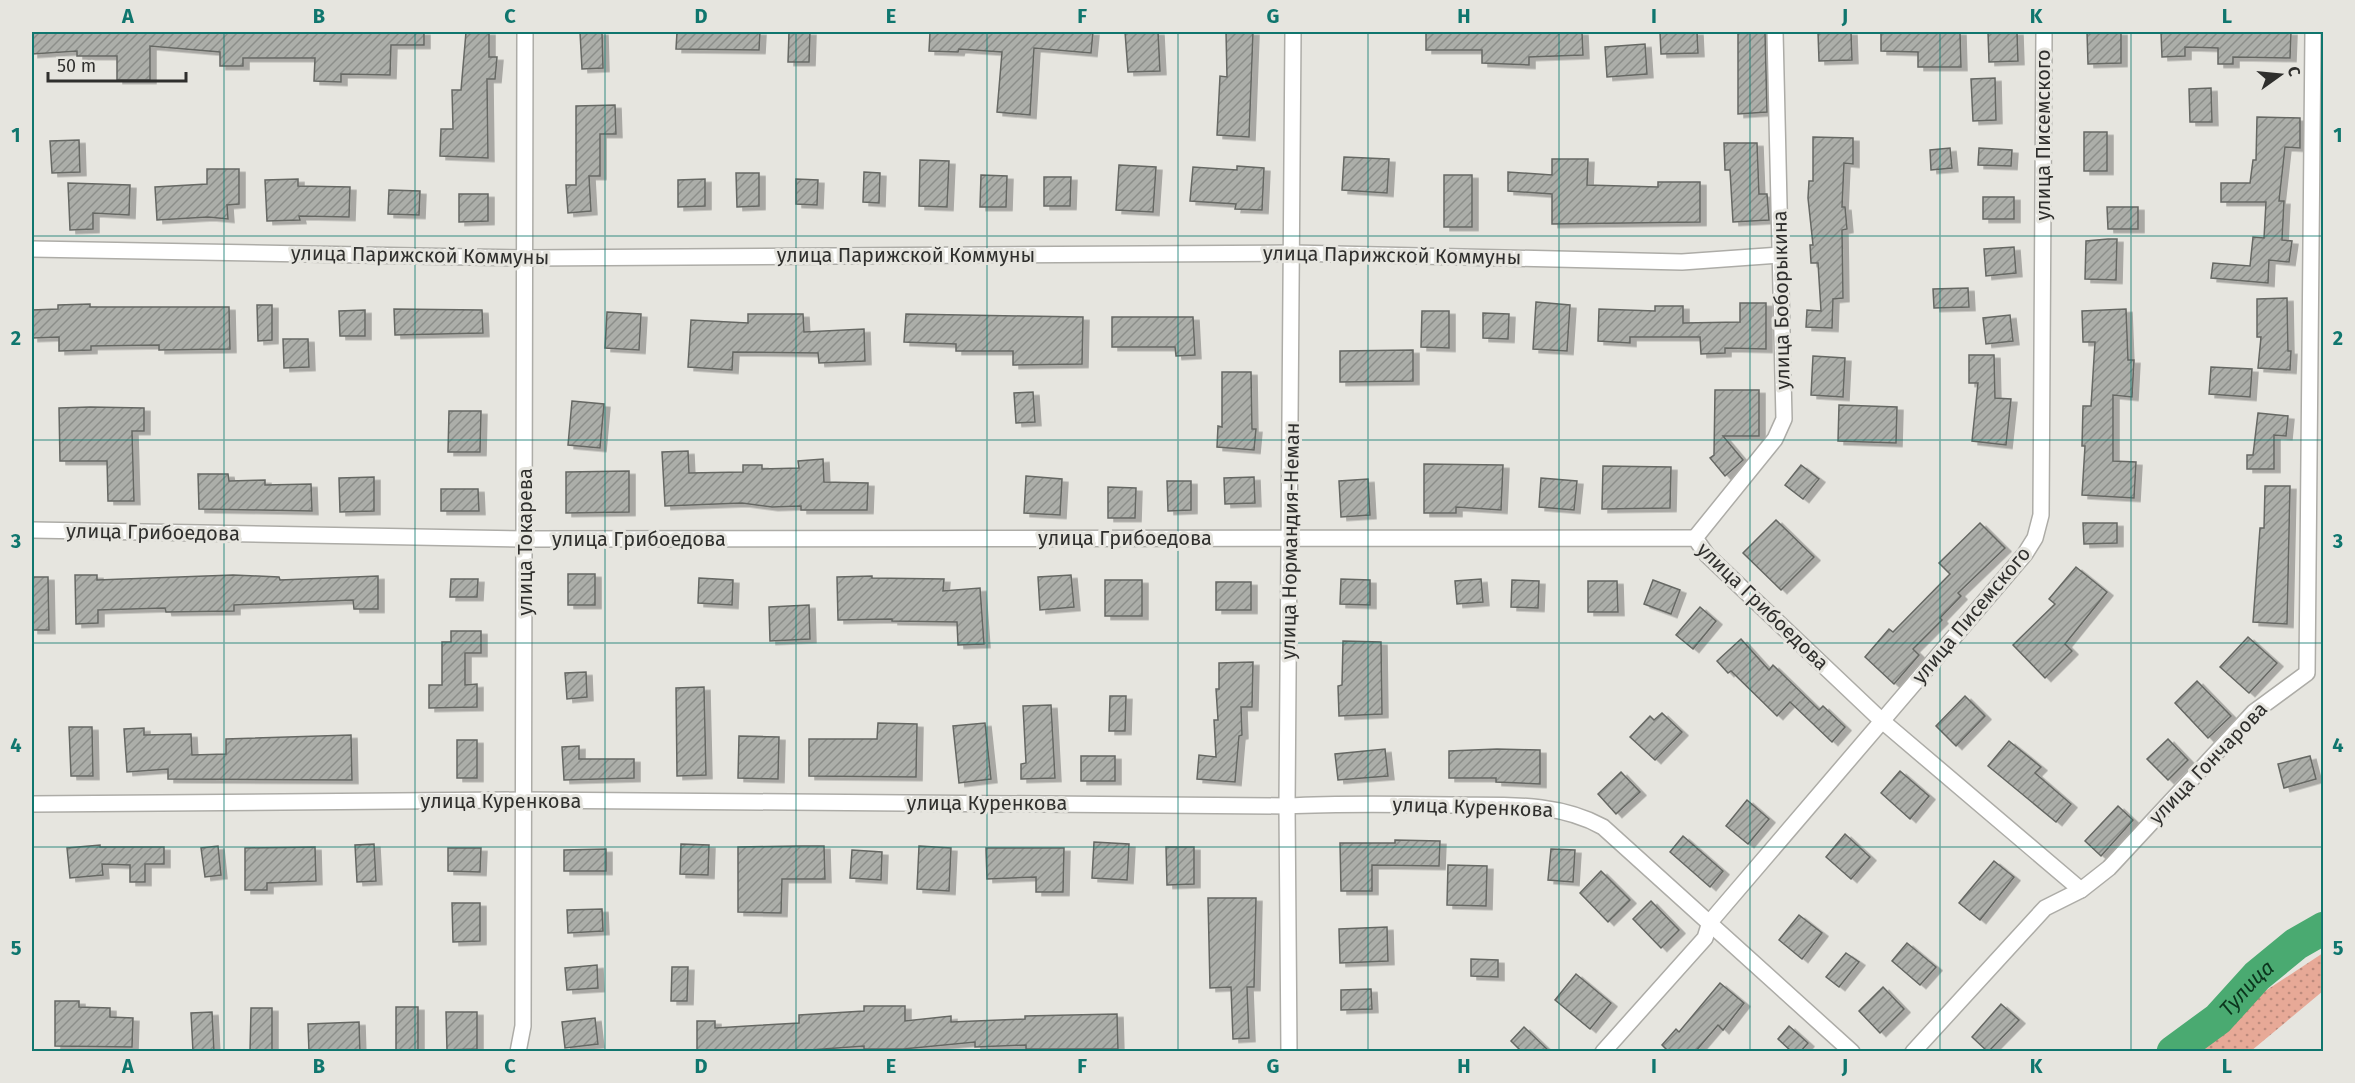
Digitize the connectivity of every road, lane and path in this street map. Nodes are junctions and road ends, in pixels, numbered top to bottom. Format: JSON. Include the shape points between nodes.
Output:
{"nodes":[{"id":1,"x":525,"y":32,"type":"edge"},
{"id":2,"x":1293,"y":32,"type":"edge"},
{"id":3,"x":1775,"y":32,"type":"edge"},
{"id":4,"x":2044,"y":32,"type":"edge"},
{"id":5,"x":2313,"y":32,"type":"edge"},
{"id":6,"x":32,"y":249,"type":"edge"},
{"id":7,"x":1293,"y":253,"type":"junction"},
{"id":8,"x":1780,"y":255,"type":"junction"},
{"id":9,"x":526,"y":258,"type":"junction"},
{"id":10,"x":32,"y":530,"type":"edge"},
{"id":11,"x":1289,"y":538,"type":"junction"},
{"id":12,"x":1695,"y":538,"type":"junction"},
{"id":13,"x":526,"y":539,"type":"junction"},
{"id":14,"x":1881,"y":720,"type":"junction"},
{"id":15,"x":524,"y":800,"type":"junction"},
{"id":16,"x":32,"y":804,"type":"edge"},
{"id":17,"x":1287,"y":806,"type":"junction"},
{"id":18,"x":2081,"y":890,"type":"junction"},
{"id":19,"x":1710,"y":922,"type":"junction"},
{"id":20,"x":518,"y":1052,"type":"edge"},
{"id":21,"x":1289,"y":1052,"type":"edge"},
{"id":22,"x":1603,"y":1052,"type":"edge"},
{"id":23,"x":1852,"y":1052,"type":"edge"},
{"id":24,"x":1913,"y":1052,"type":"edge"}],
"edges":[{"from":1,"to":9,"type":"street","name":"улица Токарева"},
{"from":2,"to":7,"type":"street","name":"улица Нормандия-Неман"},
{"from":3,"to":8,"type":"street","name":"улица Боборыкина"},
{"from":4,"to":14,"type":"street","name":"улица Писемского","via":[[2041,515],[2035,538],[2025,554]]},
{"from":5,"to":18,"type":"street","name":"улица Гончарова","via":[[2307,673],[2254,712],[2109,868]]},
{"from":6,"to":9,"type":"street","name":"улица Парижской Коммуны"},
{"from":7,"to":8,"type":"street","name":"улица Парижской Коммуны","via":[[1682,262]]},
{"from":7,"to":9,"type":"street","name":"улица Парижской Коммуны"},
{"from":7,"to":11,"type":"street","name":"улица Нормандия-Неман"},
{"from":8,"to":12,"type":"street","name":"улица Боборыкина","via":[[1784,420],[1775,439]]},
{"from":9,"to":13,"type":"street","name":"улица Токарева"},
{"from":10,"to":13,"type":"street","name":"улица Грибоедова"},
{"from":11,"to":12,"type":"street","name":"улица Грибоедова"},
{"from":11,"to":13,"type":"street","name":"улица Грибоедова"},
{"from":11,"to":17,"type":"street","name":"улица Нормандия-Неман"},
{"from":12,"to":14,"type":"street","name":"улица Грибоедова","via":[[1707,555]]},
{"from":13,"to":15,"type":"street","name":"улица Токарева"},
{"from":14,"to":18,"type":"street","name":"улица Грибоедова"},
{"from":14,"to":19,"type":"street","name":"улица Писемского"},
{"from":15,"to":16,"type":"street","name":"улица Куренкова"},
{"from":15,"to":17,"type":"street","name":"улица Куренкова"},
{"from":15,"to":20,"type":"street","name":"улица Токарева","via":[[523,1026]]},
{"from":17,"to":19,"type":"street","name":"улица Куренкова","via":[[1349,803],[1542,807],[1580,814],[1602,827]]},
{"from":17,"to":21,"type":"street","name":"улица Нормандия-Неман"},
{"from":18,"to":24,"type":"street","name":"улица Гончарова","via":[[2045,908]]},
{"from":19,"to":22,"type":"street","name":"улица Писемского","via":[[1705,938]]},
{"from":19,"to":23,"type":"street","name":"улица Куренкова"}]}
